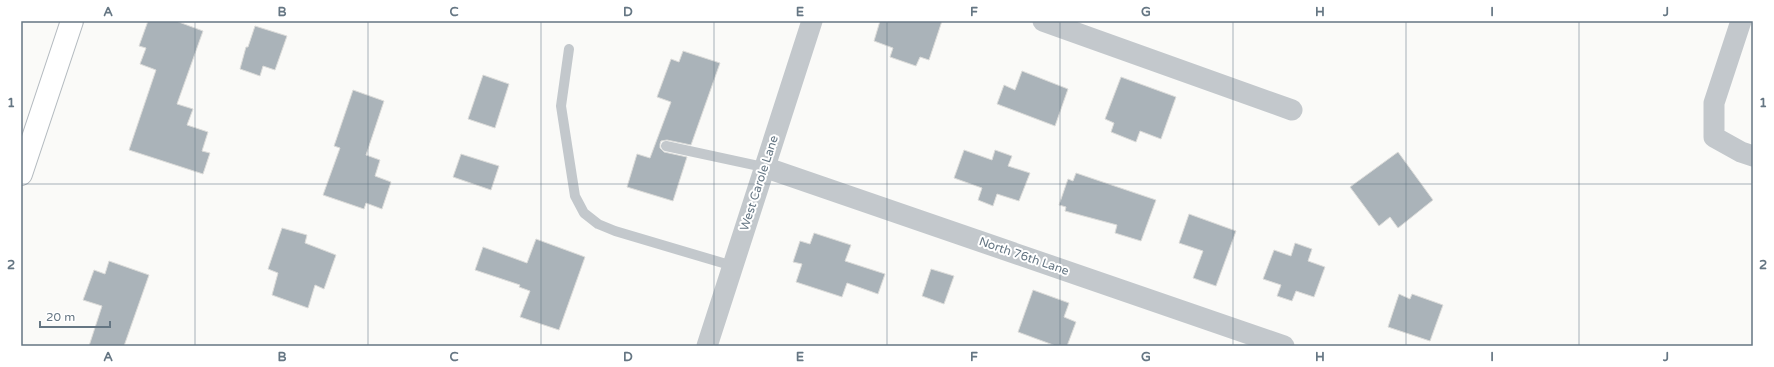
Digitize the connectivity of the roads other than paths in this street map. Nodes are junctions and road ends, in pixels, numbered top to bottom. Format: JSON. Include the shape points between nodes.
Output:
{"nodes":[{"id":1,"x":72,"y":21,"type":"edge"},
{"id":2,"x":812,"y":21,"type":"edge"},
{"id":3,"x":1044,"y":21,"type":"edge"},
{"id":4,"x":1741,"y":21,"type":"edge"},
{"id":5,"x":569,"y":49,"type":"dead end"},
{"id":6,"x":1292,"y":110,"type":"dead end"},
{"id":7,"x":666,"y":146,"type":"dead end"},
{"id":8,"x":1753,"y":156,"type":"edge"},
{"id":9,"x":764,"y":167,"type":"junction"},
{"id":10,"x":21,"y":174,"type":"edge"},
{"id":11,"x":733,"y":266,"type":"junction"},
{"id":12,"x":708,"y":346,"type":"edge"},
{"id":13,"x":1284,"y":346,"type":"edge"}],
"edges":[{"from":1,"to":10,"type":"street"},
{"from":2,"to":9,"type":"street","name":"West Carole Lane"},
{"from":3,"to":6,"type":"street"},
{"from":4,"to":8,"type":"street","via":[[1714,103],[1714,137]]},
{"from":5,"to":11,"type":"lane","via":[[561,106],[575,196],[584,213],[598,224],[615,231]]},
{"from":7,"to":9,"type":"lane"},
{"from":9,"to":11,"type":"street","name":"West Carole Lane"},
{"from":9,"to":13,"type":"street","name":"North 76th Lane"},
{"from":11,"to":12,"type":"street","name":"West Carole Lane"}]}
